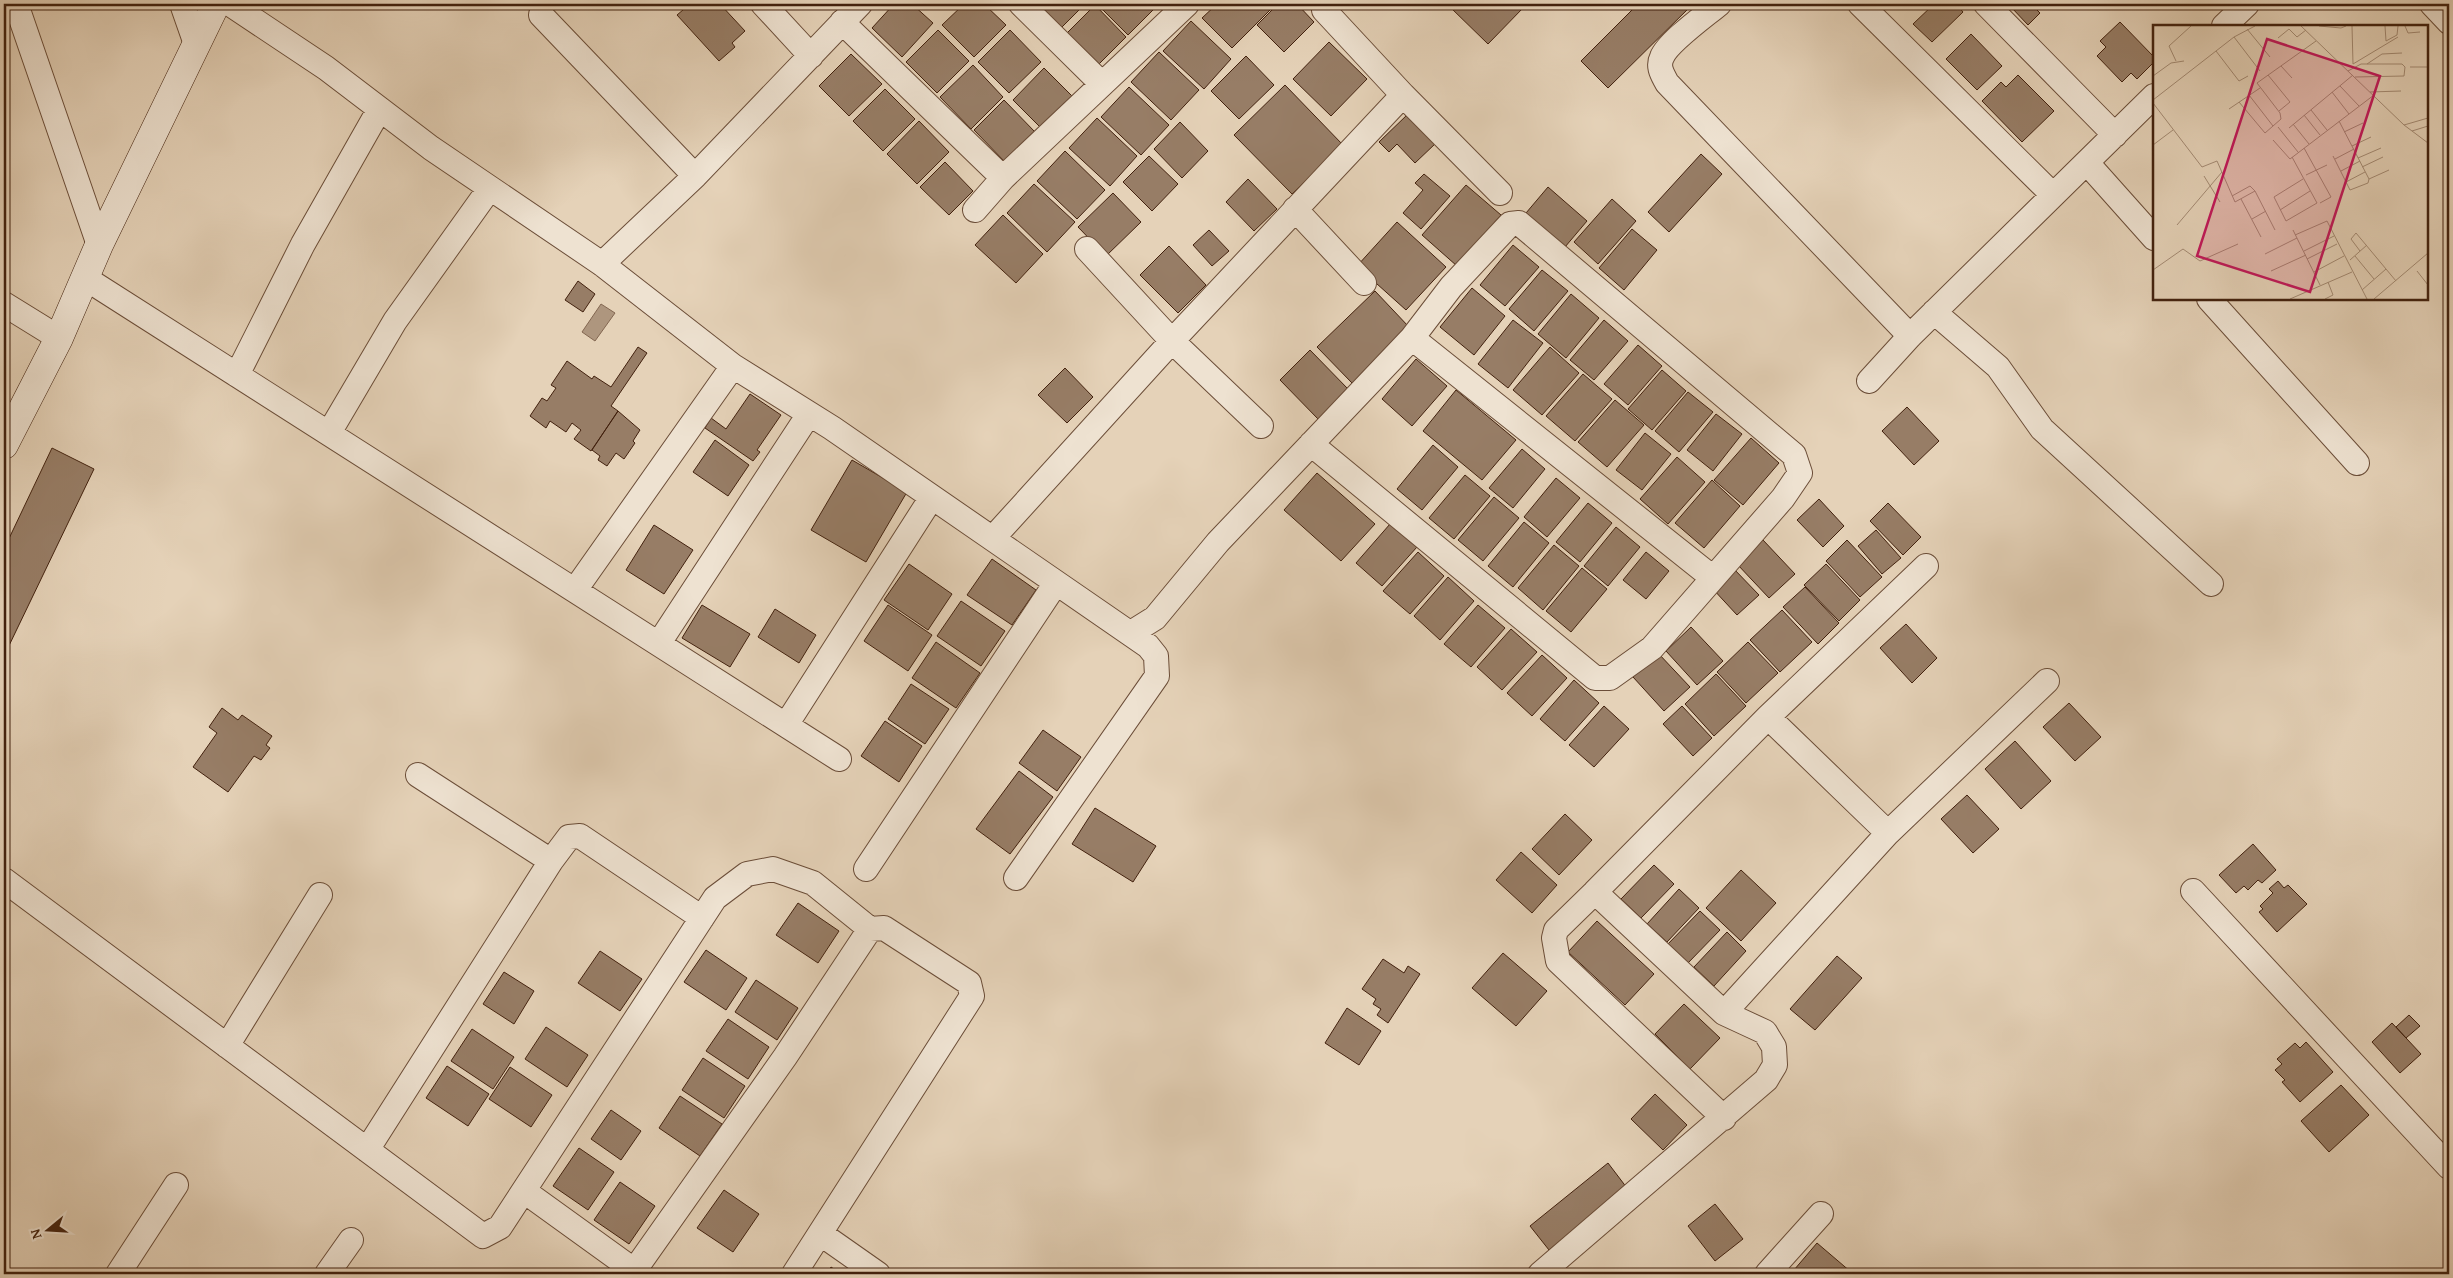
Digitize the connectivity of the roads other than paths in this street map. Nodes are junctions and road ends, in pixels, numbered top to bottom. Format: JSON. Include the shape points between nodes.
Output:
{"nodes":[{"id":1,"x":16,"y":4,"type":"edge"},
{"id":2,"x":182,"y":4,"type":"edge"},
{"id":3,"x":216,"y":4,"type":"edge"},
{"id":4,"x":230,"y":4,"type":"edge"},
{"id":5,"x":763,"y":4,"type":"edge"},
{"id":6,"x":860,"y":4,"type":"edge"},
{"id":7,"x":1021,"y":4,"type":"edge"},
{"id":8,"x":1187,"y":4,"type":"edge"},
{"id":9,"x":1719,"y":4,"type":"edge"},
{"id":10,"x":1860,"y":4,"type":"edge"},
{"id":11,"x":1986,"y":4,"type":"edge"},
{"id":12,"x":2432,"y":4,"type":"edge"},
{"id":13,"x":1324,"y":10,"type":"dead end"},
{"id":14,"x":541,"y":16,"type":"dead end"},
{"id":15,"x":842,"y":22,"type":"junction"},
{"id":16,"x":2449,"y":22,"type":"edge"},
{"id":17,"x":196,"y":44,"type":"junction"},
{"id":18,"x":811,"y":56,"type":"junction"},
{"id":19,"x":1102,"y":84,"type":"junction"},
{"id":20,"x":1403,"y":95,"type":"junction"},
{"id":21,"x":2153,"y":97,"type":"edge"},
{"id":22,"x":379,"y":110,"type":"junction"},
{"id":23,"x":2115,"y":135,"type":"junction"},
{"id":24,"x":2088,"y":164,"type":"junction"},
{"id":25,"x":695,"y":176,"type":"junction"},
{"id":26,"x":1003,"y":178,"type":"junction"},
{"id":27,"x":490,"y":188,"type":"junction"},
{"id":28,"x":1500,"y":193,"type":"dead end"},
{"id":29,"x":2052,"y":194,"type":"junction"},
{"id":30,"x":1295,"y":209,"type":"junction"},
{"id":31,"x":975,"y":210,"type":"dead end"},
{"id":32,"x":2153,"y":237,"type":"edge"},
{"id":33,"x":99,"y":245,"type":"junction"},
{"id":34,"x":1087,"y":249,"type":"dead end"},
{"id":35,"x":602,"y":264,"type":"junction"},
{"id":36,"x":85,"y":278,"type":"junction"},
{"id":37,"x":1364,"y":283,"type":"dead end"},
{"id":38,"x":2210,"y":300,"type":"edge"},
{"id":39,"x":9,"y":312,"type":"edge"},
{"id":40,"x":1934,"y":312,"type":"junction"},
{"id":41,"x":1910,"y":336,"type":"junction"},
{"id":42,"x":59,"y":338,"type":"junction"},
{"id":43,"x":1412,"y":338,"type":"junction"},
{"id":44,"x":1172,"y":341,"type":"junction"},
{"id":45,"x":733,"y":366,"type":"junction"},
{"id":46,"x":238,"y":375,"type":"junction"},
{"id":47,"x":1869,"y":381,"type":"dead end"},
{"id":48,"x":809,"y":414,"type":"junction"},
{"id":49,"x":1261,"y":426,"type":"dead end"},
{"id":50,"x":329,"y":433,"type":"junction"},
{"id":51,"x":1310,"y":444,"type":"junction"},
{"id":52,"x":4,"y":445,"type":"edge"},
{"id":53,"x":2357,"y":463,"type":"dead end"},
{"id":54,"x":932,"y":497,"type":"junction"},
{"id":55,"x":993,"y":538,"type":"junction"},
{"id":56,"x":1926,"y":566,"type":"dead end"},
{"id":57,"x":1713,"y":578,"type":"junction"},
{"id":58,"x":1056,"y":583,"type":"junction"},
{"id":59,"x":2211,"y":584,"type":"dead end"},
{"id":60,"x":575,"y":590,"type":"junction"},
{"id":61,"x":1130,"y":634,"type":"junction"},
{"id":62,"x":659,"y":643,"type":"junction"},
{"id":63,"x":2047,"y":681,"type":"dead end"},
{"id":64,"x":1768,"y":717,"type":"junction"},
{"id":65,"x":786,"y":725,"type":"junction"},
{"id":66,"x":839,"y":759,"type":"dead end"},
{"id":67,"x":418,"y":775,"type":"dead end"},
{"id":68,"x":1888,"y":833,"type":"junction"},
{"id":69,"x":551,"y":860,"type":"junction"},
{"id":70,"x":866,"y":869,"type":"dead end"},
{"id":71,"x":1016,"y":878,"type":"dead end"},
{"id":72,"x":4,"y":880,"type":"edge"},
{"id":73,"x":2194,"y":891,"type":"dead end"},
{"id":74,"x":1595,"y":892,"type":"junction"},
{"id":75,"x":320,"y":895,"type":"dead end"},
{"id":76,"x":702,"y":918,"type":"junction"},
{"id":77,"x":870,"y":929,"type":"junction"},
{"id":78,"x":1724,"y":1013,"type":"junction"},
{"id":79,"x":227,"y":1046,"type":"junction"},
{"id":80,"x":1724,"y":1118,"type":"junction"},
{"id":81,"x":367,"y":1150,"type":"junction"},
{"id":82,"x":2449,"y":1167,"type":"edge"},
{"id":83,"x":176,"y":1185,"type":"dead end"},
{"id":84,"x":524,"y":1191,"type":"junction"},
{"id":85,"x":1821,"y":1214,"type":"dead end"},
{"id":86,"x":821,"y":1234,"type":"junction"},
{"id":87,"x":351,"y":1240,"type":"dead end"},
{"id":88,"x":636,"y":1272,"type":"edge"},
{"id":89,"x":118,"y":1274,"type":"edge"},
{"id":90,"x":327,"y":1274,"type":"edge"},
{"id":91,"x":794,"y":1274,"type":"edge"},
{"id":92,"x":878,"y":1274,"type":"edge"},
{"id":93,"x":1540,"y":1274,"type":"edge"},
{"id":94,"x":1767,"y":1274,"type":"edge"}],
"edges":[{"from":1,"to":33,"type":"street"},
{"from":2,"to":17,"type":"street"},
{"from":3,"to":17,"type":"main road"},
{"from":4,"to":22,"type":"street","via":[[326,68]]},
{"from":5,"to":18,"type":"street"},
{"from":6,"to":15,"type":"street"},
{"from":7,"to":19,"type":"street"},
{"from":8,"to":19,"type":"street"},
{"from":9,"to":41,"type":"street","via":[[1670,46],[1661,58],[1660,70],[1667,83]]},
{"from":10,"to":29,"type":"street"},
{"from":11,"to":23,"type":"street"},
{"from":12,"to":16,"type":"street"},
{"from":13,"to":20,"type":"street"},
{"from":14,"to":25,"type":"street"},
{"from":15,"to":18,"type":"street"},
{"from":15,"to":26,"type":"street"},
{"from":17,"to":33,"type":"main road"},
{"from":18,"to":25,"type":"street"},
{"from":19,"to":26,"type":"street"},
{"from":20,"to":28,"type":"street"},
{"from":20,"to":30,"type":"street"},
{"from":21,"to":23,"type":"street"},
{"from":22,"to":27,"type":"street"},
{"from":22,"to":46,"type":"street","via":[[303,244]]},
{"from":23,"to":24,"type":"street"},
{"from":24,"to":29,"type":"street"},
{"from":24,"to":32,"type":"street"},
{"from":25,"to":35,"type":"street"},
{"from":26,"to":31,"type":"street"},
{"from":27,"to":35,"type":"street"},
{"from":27,"to":50,"type":"street","via":[[395,322]]},
{"from":29,"to":40,"type":"street"},
{"from":30,"to":37,"type":"street"},
{"from":30,"to":44,"type":"street"},
{"from":33,"to":36,"type":"main road"},
{"from":34,"to":44,"type":"street"},
{"from":35,"to":45,"type":"street"},
{"from":36,"to":42,"type":"main road"},
{"from":36,"to":46,"type":"street"},
{"from":38,"to":53,"type":"street"},
{"from":39,"to":42,"type":"street"},
{"from":40,"to":41,"type":"street"},
{"from":40,"to":59,"type":"street","via":[[1998,367],[2042,429]]},
{"from":41,"to":47,"type":"street"},
{"from":42,"to":52,"type":"main road"},
{"from":43,"to":51,"type":"street"},
{"from":43,"to":57,"type":"street"},
{"from":43,"to":57,"type":"street","via":[[1451,287],[1510,224],[1519,222],[1794,455],[1800,473],[1783,498]]},
{"from":44,"to":49,"type":"street"},
{"from":44,"to":55,"type":"street"},
{"from":45,"to":48,"type":"street"},
{"from":45,"to":60,"type":"street"},
{"from":46,"to":50,"type":"street"},
{"from":48,"to":54,"type":"street"},
{"from":48,"to":62,"type":"street"},
{"from":50,"to":60,"type":"street"},
{"from":51,"to":57,"type":"street","via":[[1595,678],[1610,678],[1652,648]]},
{"from":51,"to":61,"type":"street","via":[[1218,542],[1154,618]]},
{"from":54,"to":55,"type":"street"},
{"from":54,"to":65,"type":"street"},
{"from":55,"to":58,"type":"street"},
{"from":56,"to":64,"type":"street"},
{"from":58,"to":61,"type":"street"},
{"from":58,"to":70,"type":"street"},
{"from":60,"to":62,"type":"street"},
{"from":61,"to":71,"type":"street","via":[[1156,656],[1157,676]]},
{"from":62,"to":65,"type":"street"},
{"from":63,"to":68,"type":"street"},
{"from":64,"to":68,"type":"street"},
{"from":64,"to":74,"type":"street"},
{"from":65,"to":66,"type":"street"},
{"from":67,"to":69,"type":"street"},
{"from":68,"to":78,"type":"street"},
{"from":69,"to":76,"type":"street","via":[[569,837],[580,836]]},
{"from":69,"to":81,"type":"street"},
{"from":72,"to":79,"type":"street"},
{"from":73,"to":82,"type":"street"},
{"from":74,"to":78,"type":"street"},
{"from":74,"to":80,"type":"street","via":[[1556,930],[1554,938],[1558,961]]},
{"from":75,"to":79,"type":"street"},
{"from":76,"to":77,"type":"street","via":[[715,898],[747,874],[773,870],[813,883]]},
{"from":76,"to":84,"type":"street"},
{"from":77,"to":86,"type":"street","via":[[884,928],[969,983],[972,996]]},
{"from":77,"to":88,"type":"street"},
{"from":78,"to":80,"type":"street","via":[[1765,1032],[1774,1047],[1775,1065],[1766,1080]]},
{"from":79,"to":81,"type":"street"},
{"from":80,"to":93,"type":"street"},
{"from":81,"to":84,"type":"street","via":[[483,1236],[500,1226]]},
{"from":83,"to":89,"type":"street"},
{"from":84,"to":88,"type":"street"},
{"from":85,"to":94,"type":"street"},
{"from":86,"to":91,"type":"street"},
{"from":86,"to":92,"type":"street"},
{"from":87,"to":90,"type":"street"}]}
